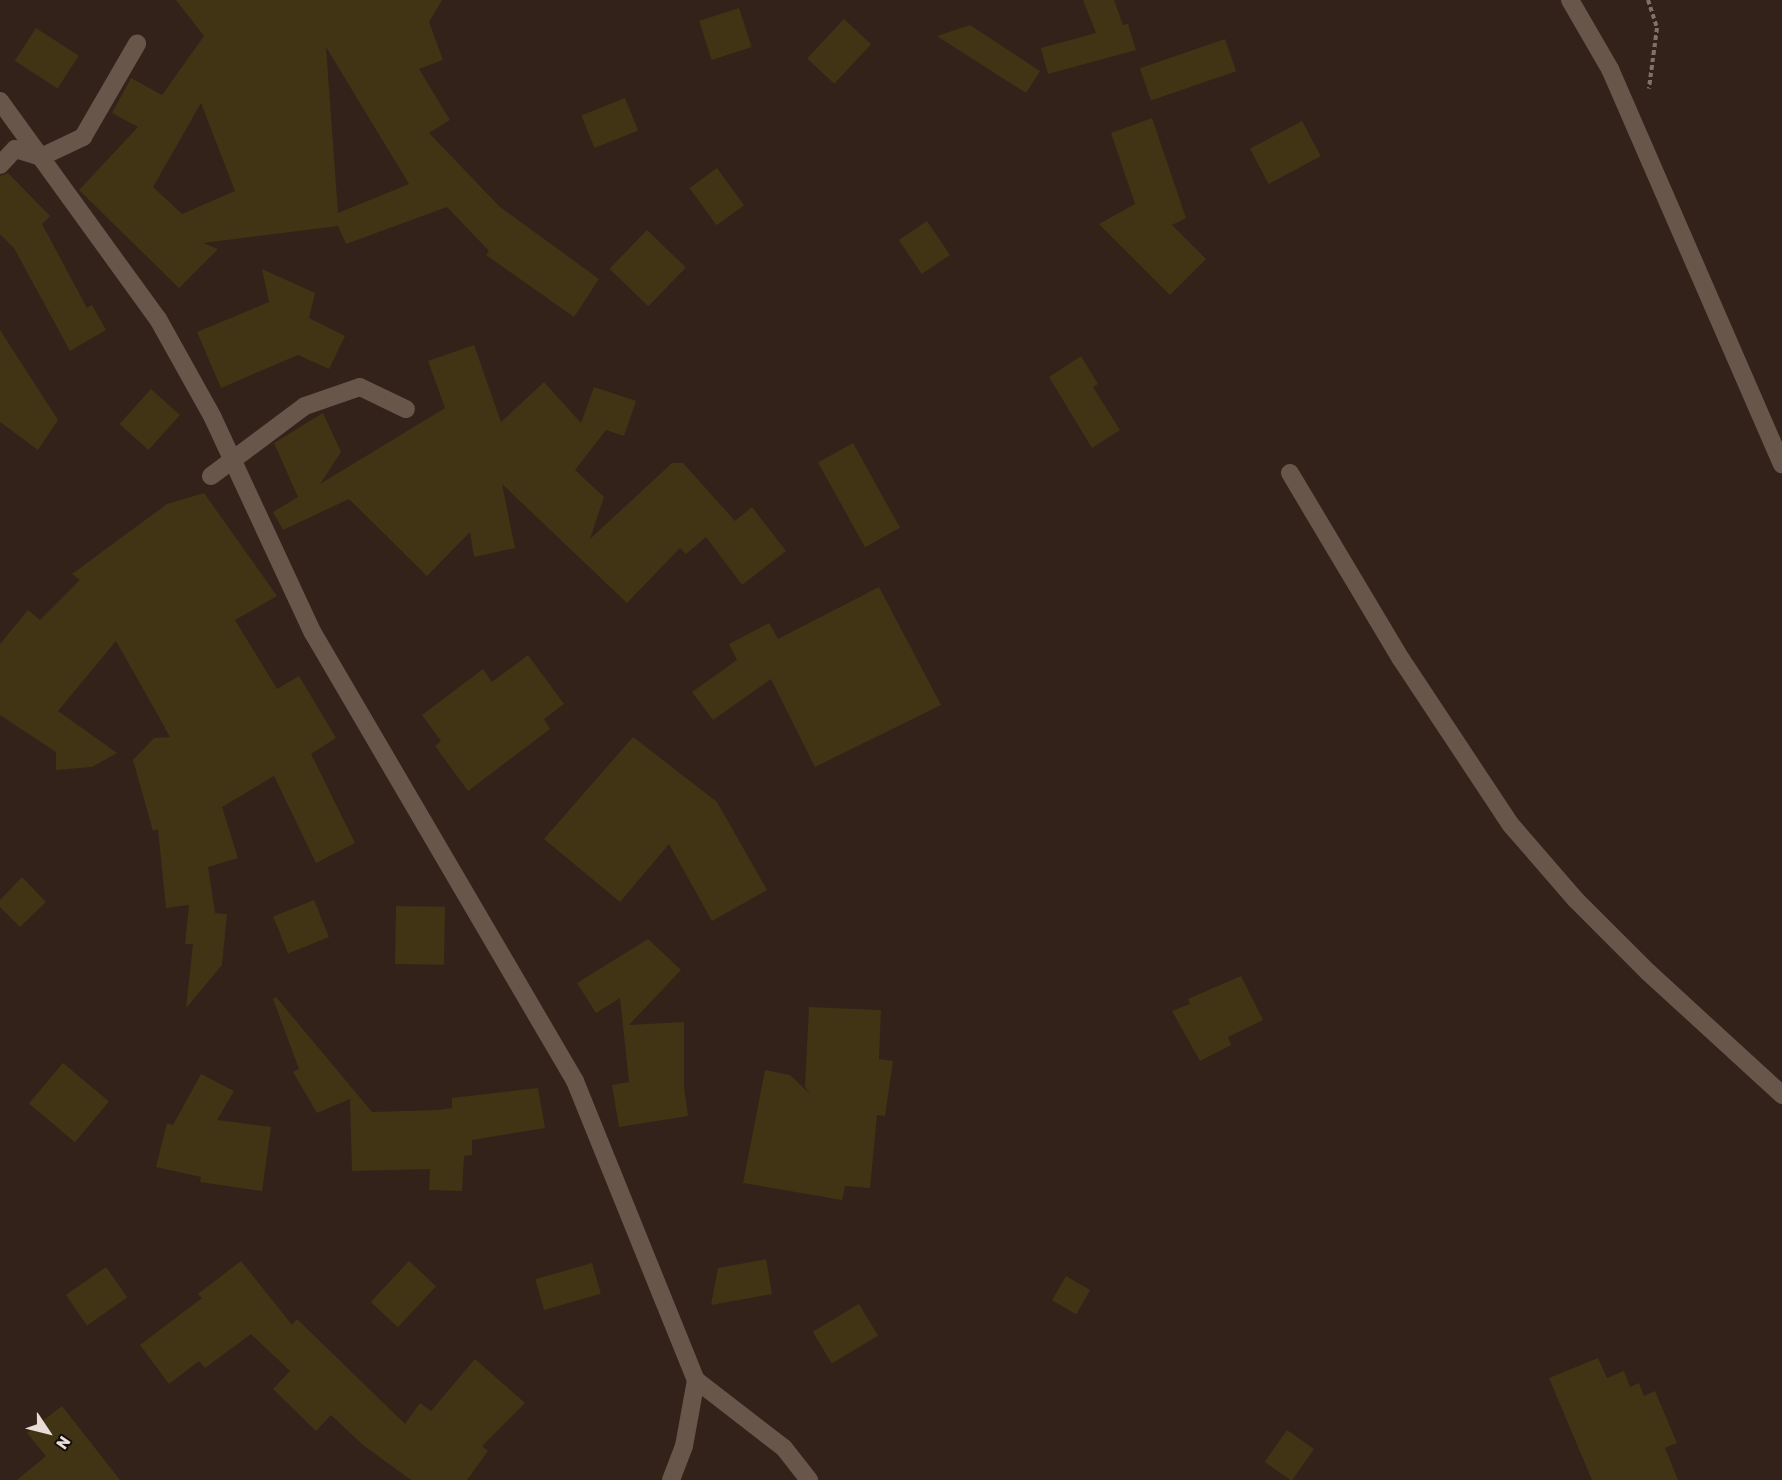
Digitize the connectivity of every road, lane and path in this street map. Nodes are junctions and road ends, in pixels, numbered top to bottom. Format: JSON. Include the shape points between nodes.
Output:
{"nodes":[{"id":1,"x":1570,"y":0,"type":"edge"},
{"id":2,"x":1648,"y":0,"type":"edge"},
{"id":3,"x":137,"y":44,"type":"dead end"},
{"id":4,"x":0,"y":101,"type":"edge"},
{"id":5,"x":1629,"y":110,"type":"junction"},
{"id":6,"x":42,"y":157,"type":"junction"},
{"id":7,"x":0,"y":165,"type":"edge"},
{"id":8,"x":406,"y":409,"type":"dead end"},
{"id":9,"x":232,"y":460,"type":"junction"},
{"id":10,"x":1782,"y":464,"type":"edge"},
{"id":11,"x":1290,"y":473,"type":"dead end"},
{"id":12,"x":211,"y":476,"type":"dead end"},
{"id":13,"x":1782,"y":1095,"type":"edge"},
{"id":14,"x":696,"y":1380,"type":"junction"},
{"id":15,"x":671,"y":1480,"type":"edge"},
{"id":16,"x":809,"y":1480,"type":"edge"}],
"edges":[{"from":1,"to":5,"type":"street"},
{"from":2,"to":5,"type":"path","via":[[1657,28],[1656,56],[1647,94]]},
{"from":3,"to":6,"type":"street","via":[[83,137]]},
{"from":4,"to":6,"type":"street"},
{"from":5,"to":10,"type":"street"},
{"from":6,"to":7,"type":"street","via":[[15,149]]},
{"from":6,"to":9,"type":"street","via":[[158,319]]},
{"from":8,"to":9,"type":"street","via":[[360,387],[305,406]]},
{"from":9,"to":12,"type":"street"},
{"from":9,"to":14,"type":"street","via":[[313,633],[575,1081]]},
{"from":11,"to":13,"type":"street","via":[[1401,659],[1511,825],[1575,900],[1647,972]]},
{"from":14,"to":15,"type":"street","via":[[684,1446]]},
{"from":14,"to":16,"type":"street","via":[[784,1448]]}]}
